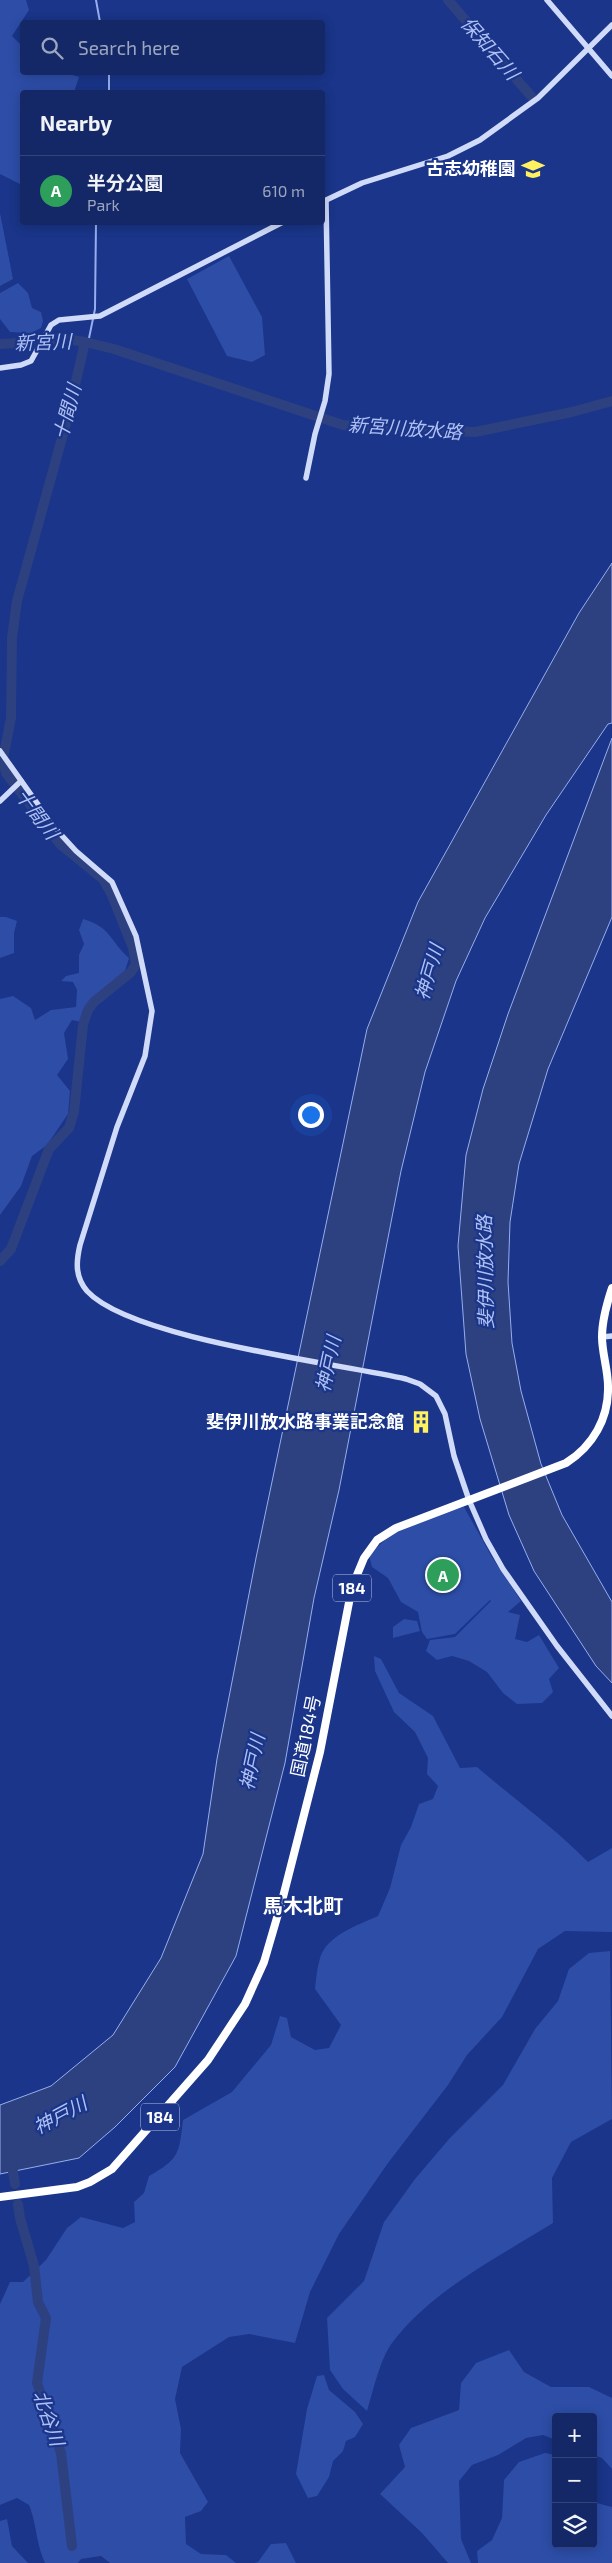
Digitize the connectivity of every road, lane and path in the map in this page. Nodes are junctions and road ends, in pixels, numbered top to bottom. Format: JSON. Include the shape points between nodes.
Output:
{"nodes":[{"id":1,"x":547,"y":0,"type":"edge"},
{"id":2,"x":612,"y":25,"type":"edge"},
{"id":3,"x":589,"y":47,"type":"junction"},
{"id":4,"x":612,"y":76,"type":"edge"},
{"id":5,"x":325,"y":202,"type":"edge"},
{"id":6,"x":278,"y":225,"type":"edge"},
{"id":7,"x":325,"y":225,"type":"edge"},
{"id":8,"x":0,"y":368,"type":"edge"},
{"id":9,"x":306,"y":478,"type":"dead end"},
{"id":10,"x":0,"y":751,"type":"edge"},
{"id":11,"x":21,"y":781,"type":"junction"},
{"id":12,"x":0,"y":801,"type":"edge"},
{"id":13,"x":612,"y":1288,"type":"edge"},
{"id":14,"x":602,"y":1336,"type":"junction"},
{"id":15,"x":612,"y":1336,"type":"edge"},
{"id":16,"x":469,"y":1500,"type":"junction"},
{"id":17,"x":612,"y":1716,"type":"edge"},
{"id":18,"x":0,"y":2197,"type":"edge"}],
"edges":[{"from":1,"to":3,"type":"street"},
{"from":2,"to":3,"type":"street"},
{"from":3,"to":4,"type":"street"},
{"from":3,"to":5,"type":"street","via":[[538,98],[480,140],[448,156],[381,176]]},
{"from":6,"to":8,"type":"street","via":[[100,316],[55,322],[31,360]]},
{"from":7,"to":9,"type":"street","via":[[329,374]]},
{"from":10,"to":11,"type":"street"},
{"from":11,"to":12,"type":"street"},
{"from":11,"to":16,"type":"street","via":[[54,827],[112,882],[136,936],[152,1011],[145,1056],[80,1245],[76,1263],[84,1286],[96,1299],[132,1318],[209,1340],[420,1384],[436,1396],[445,1414],[454,1456]]},
{"from":13,"to":14,"type":"highway","name":"国道184号","number":"184"},
{"from":14,"to":15,"type":"street"},
{"from":14,"to":16,"type":"highway","name":"国道184号","number":"184","via":[[608,1404],[591,1442],[566,1463]]},
{"from":16,"to":17,"type":"street","via":[[503,1569]]},
{"from":16,"to":18,"type":"highway","name":"国道184号","number":"184","via":[[396,1528],[377,1540],[364,1558],[352,1586],[320,1752],[283,1897],[264,1962],[246,2004],[224,2038],[179,2096],[120,2161],[102,2176],[77,2187]]}]}
